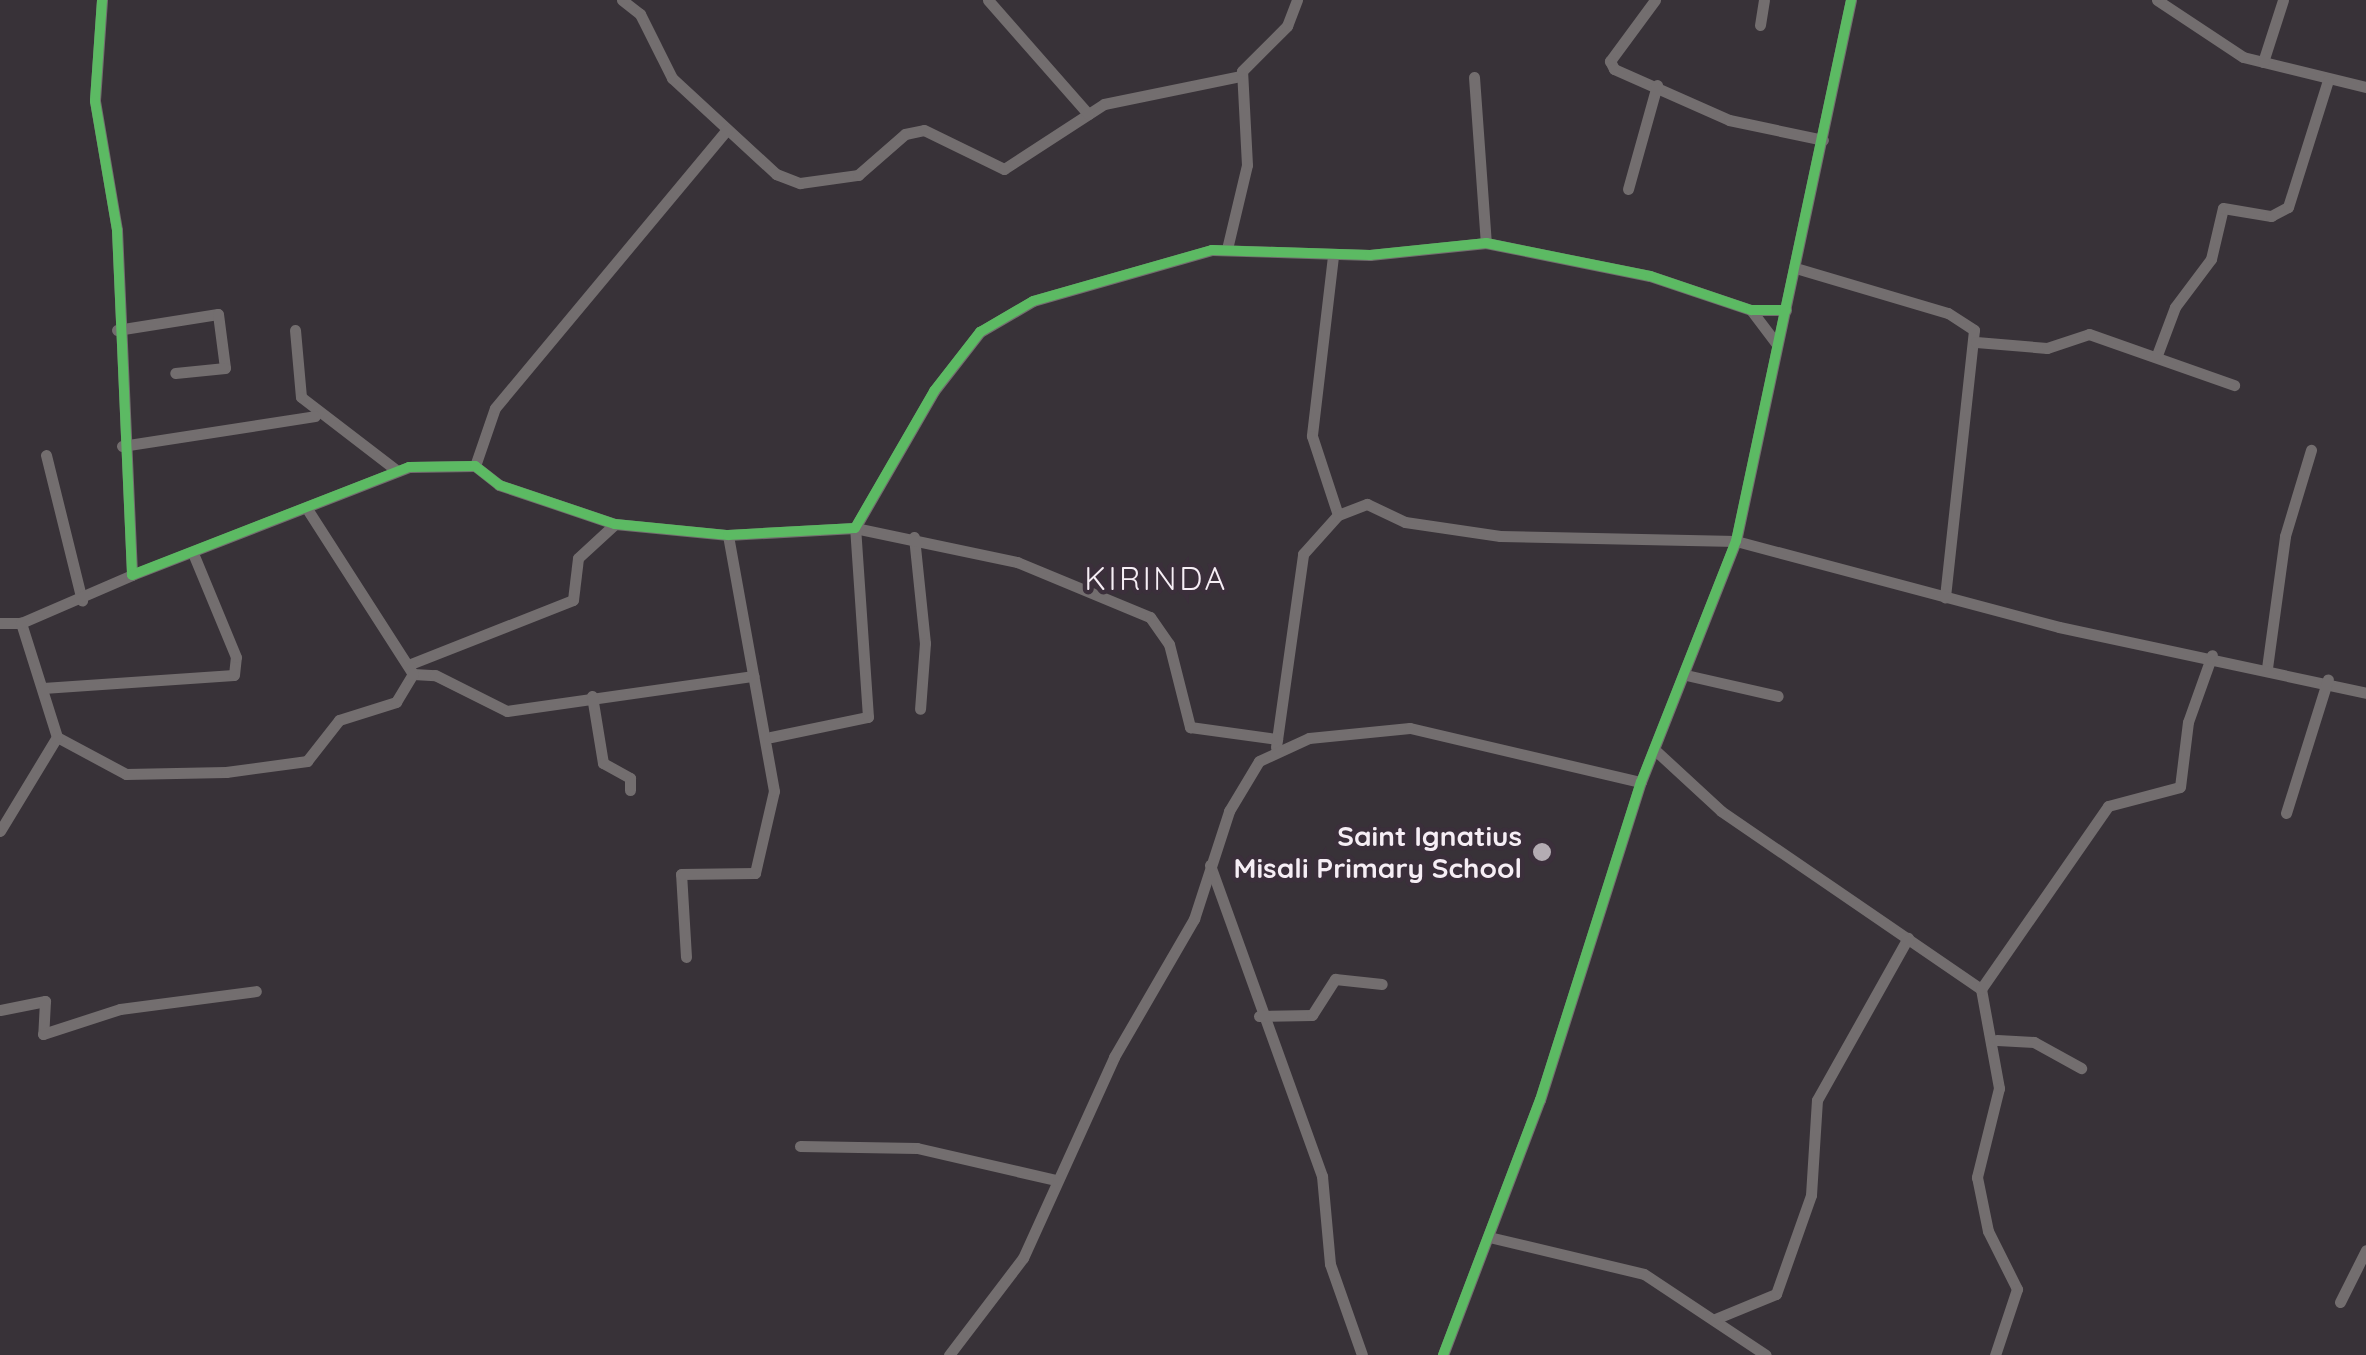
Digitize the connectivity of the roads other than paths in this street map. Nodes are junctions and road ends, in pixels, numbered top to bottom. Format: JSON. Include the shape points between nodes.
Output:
{"nodes":[{"id":1,"x":102,"y":0,"type":"edge"},
{"id":2,"x":622,"y":0,"type":"edge"},
{"id":3,"x":988,"y":0,"type":"edge"},
{"id":4,"x":1298,"y":0,"type":"edge"},
{"id":5,"x":1655,"y":0,"type":"edge"},
{"id":6,"x":1764,"y":0,"type":"edge"},
{"id":7,"x":1851,"y":0,"type":"edge"},
{"id":8,"x":2156,"y":0,"type":"edge"},
{"id":9,"x":2283,"y":0,"type":"edge"},
{"id":10,"x":1760,"y":25,"type":"dead end"},
{"id":11,"x":2263,"y":62,"type":"junction"},
{"id":12,"x":1241,"y":76,"type":"junction"},
{"id":13,"x":1474,"y":78,"type":"dead end"},
{"id":14,"x":2328,"y":80,"type":"junction"},
{"id":15,"x":1228,"y":83,"type":"junction"},
{"id":16,"x":1657,"y":84,"type":"junction"},
{"id":17,"x":2366,"y":87,"type":"edge"},
{"id":18,"x":1244,"y":94,"type":"junction"},
{"id":19,"x":1088,"y":114,"type":"junction"},
{"id":20,"x":727,"y":130,"type":"junction"},
{"id":21,"x":1824,"y":140,"type":"junction"},
{"id":22,"x":1628,"y":190,"type":"dead end"},
{"id":23,"x":1486,"y":243,"type":"junction"},
{"id":24,"x":1227,"y":249,"type":"junction"},
{"id":25,"x":1333,"y":256,"type":"junction"},
{"id":26,"x":1798,"y":269,"type":"junction"},
{"id":27,"x":1751,"y":310,"type":"junction"},
{"id":28,"x":1786,"y":310,"type":"junction"},
{"id":29,"x":118,"y":330,"type":"junction"},
{"id":30,"x":295,"y":330,"type":"dead end"},
{"id":31,"x":1976,"y":342,"type":"junction"},
{"id":32,"x":1776,"y":343,"type":"junction"},
{"id":33,"x":2157,"y":355,"type":"junction"},
{"id":34,"x":175,"y":373,"type":"dead end"},
{"id":35,"x":2234,"y":385,"type":"dead end"},
{"id":36,"x":314,"y":416,"type":"junction"},
{"id":37,"x":122,"y":446,"type":"junction"},
{"id":38,"x":2311,"y":450,"type":"dead end"},
{"id":39,"x":46,"y":455,"type":"dead end"},
{"id":40,"x":476,"y":466,"type":"junction"},
{"id":41,"x":395,"y":469,"type":"junction"},
{"id":42,"x":310,"y":512,"type":"junction"},
{"id":43,"x":1338,"y":515,"type":"junction"},
{"id":44,"x":615,"y":524,"type":"junction"},
{"id":45,"x":855,"y":528,"type":"junction"},
{"id":46,"x":728,"y":535,"type":"junction"},
{"id":47,"x":914,"y":537,"type":"junction"},
{"id":48,"x":1736,"y":541,"type":"junction"},
{"id":49,"x":193,"y":553,"type":"junction"},
{"id":50,"x":132,"y":575,"type":"junction"},
{"id":51,"x":1946,"y":597,"type":"junction"},
{"id":52,"x":82,"y":601,"type":"junction"},
{"id":53,"x":0,"y":623,"type":"edge"},
{"id":54,"x":21,"y":624,"type":"junction"},
{"id":55,"x":2212,"y":655,"type":"junction"},
{"id":56,"x":2267,"y":668,"type":"junction"},
{"id":57,"x":410,"y":670,"type":"junction"},
{"id":58,"x":1686,"y":674,"type":"junction"},
{"id":59,"x":754,"y":676,"type":"junction"},
{"id":60,"x":2328,"y":680,"type":"junction"},
{"id":61,"x":42,"y":688,"type":"junction"},
{"id":62,"x":2366,"y":694,"type":"edge"},
{"id":63,"x":592,"y":696,"type":"junction"},
{"id":64,"x":1778,"y":696,"type":"dead end"},
{"id":65,"x":920,"y":709,"type":"dead end"},
{"id":66,"x":57,"y":737,"type":"junction"},
{"id":67,"x":770,"y":737,"type":"junction"},
{"id":68,"x":1276,"y":743,"type":"junction"},
{"id":69,"x":1655,"y":750,"type":"junction"},
{"id":70,"x":1641,"y":782,"type":"junction"},
{"id":71,"x":630,"y":790,"type":"dead end"},
{"id":72,"x":2286,"y":814,"type":"dead end"},
{"id":73,"x":0,"y":831,"type":"edge"},
{"id":74,"x":1210,"y":865,"type":"junction"},
{"id":75,"x":1908,"y":938,"type":"junction"},
{"id":76,"x":686,"y":957,"type":"dead end"},
{"id":77,"x":1382,"y":984,"type":"dead end"},
{"id":78,"x":1982,"y":988,"type":"junction"},
{"id":79,"x":256,"y":991,"type":"dead end"},
{"id":80,"x":0,"y":1010,"type":"edge"},
{"id":81,"x":1259,"y":1016,"type":"junction"},
{"id":82,"x":1998,"y":1040,"type":"junction"},
{"id":83,"x":2081,"y":1068,"type":"dead end"},
{"id":84,"x":800,"y":1146,"type":"dead end"},
{"id":85,"x":1056,"y":1180,"type":"junction"},
{"id":86,"x":1489,"y":1237,"type":"junction"},
{"id":87,"x":2366,"y":1250,"type":"edge"},
{"id":88,"x":2340,"y":1302,"type":"dead end"},
{"id":89,"x":1715,"y":1319,"type":"junction"},
{"id":90,"x":949,"y":1355,"type":"edge"},
{"id":91,"x":1362,"y":1355,"type":"edge"},
{"id":92,"x":1443,"y":1355,"type":"edge"},
{"id":93,"x":1766,"y":1355,"type":"edge"},
{"id":94,"x":1995,"y":1355,"type":"edge"}],
"edges":[{"from":1,"to":29,"type":"street","via":[[95,101],[115,217]]},
{"from":2,"to":20,"type":"street","via":[[640,14],[672,78]]},
{"from":3,"to":19,"type":"street"},
{"from":4,"to":12,"type":"street","via":[[1287,26]]},
{"from":5,"to":16,"type":"street","via":[[1610,65]]},
{"from":6,"to":10,"type":"street"},
{"from":7,"to":21,"type":"street"},
{"from":8,"to":11,"type":"street","via":[[2215,42]]},
{"from":9,"to":11,"type":"street"},
{"from":11,"to":14,"type":"street"},
{"from":12,"to":15,"type":"street"},
{"from":12,"to":18,"type":"street"},
{"from":13,"to":23,"type":"street"},
{"from":14,"to":17,"type":"street"},
{"from":14,"to":33,"type":"street","via":[[2288,207],[2271,216],[2223,208],[2212,260],[2175,307]]},
{"from":15,"to":18,"type":"street"},
{"from":15,"to":19,"type":"street","via":[[1182,86]]},
{"from":16,"to":21,"type":"street","via":[[1728,120]]},
{"from":16,"to":22,"type":"street"},
{"from":18,"to":24,"type":"street","via":[[1247,166]]},
{"from":19,"to":20,"type":"street","via":[[1004,170],[943,134],[912,131],[858,175],[829,185],[776,174]]},
{"from":20,"to":40,"type":"street","via":[[495,408]]},
{"from":21,"to":26,"type":"street"},
{"from":23,"to":25,"type":"street"},
{"from":23,"to":27,"type":"street","via":[[1650,276]]},
{"from":24,"to":25,"type":"street"},
{"from":24,"to":45,"type":"street","via":[[1004,313],[942,379]]},
{"from":25,"to":43,"type":"street","via":[[1312,436]]},
{"from":26,"to":28,"type":"street"},
{"from":26,"to":31,"type":"street","via":[[1948,313]]},
{"from":27,"to":28,"type":"street"},
{"from":27,"to":32,"type":"street"},
{"from":28,"to":32,"type":"street"},
{"from":29,"to":34,"type":"street","via":[[218,314],[225,368]]},
{"from":29,"to":37,"type":"street"},
{"from":30,"to":36,"type":"street","via":[[298,386]]},
{"from":31,"to":33,"type":"street","via":[[2047,348],[2089,334]]},
{"from":31,"to":51,"type":"street","via":[[1960,403]]},
{"from":32,"to":48,"type":"street"},
{"from":33,"to":35,"type":"street"},
{"from":36,"to":37,"type":"street"},
{"from":36,"to":41,"type":"street"},
{"from":37,"to":50,"type":"street"},
{"from":38,"to":56,"type":"street","via":[[2286,536]]},
{"from":39,"to":52,"type":"street"},
{"from":40,"to":41,"type":"street"},
{"from":40,"to":44,"type":"street","via":[[499,485]]},
{"from":41,"to":42,"type":"street"},
{"from":42,"to":49,"type":"street"},
{"from":42,"to":57,"type":"street"},
{"from":43,"to":48,"type":"street","via":[[1382,505],[1405,522],[1500,536]]},
{"from":43,"to":68,"type":"street","via":[[1302,554]]},
{"from":44,"to":46,"type":"street"},
{"from":44,"to":57,"type":"street","via":[[578,558],[573,600]]},
{"from":45,"to":46,"type":"street"},
{"from":45,"to":47,"type":"street"},
{"from":45,"to":67,"type":"street","via":[[868,716]]},
{"from":46,"to":59,"type":"street"},
{"from":47,"to":65,"type":"street","via":[[925,643]]},
{"from":47,"to":68,"type":"street","via":[[1017,562],[1150,617],[1170,644],[1190,727]]},
{"from":48,"to":51,"type":"street"},
{"from":48,"to":58,"type":"street"},
{"from":49,"to":50,"type":"street"},
{"from":49,"to":61,"type":"street","via":[[236,657],[234,675]]},
{"from":50,"to":52,"type":"street"},
{"from":51,"to":55,"type":"street"},
{"from":52,"to":54,"type":"street"},
{"from":53,"to":54,"type":"street"},
{"from":54,"to":61,"type":"street"},
{"from":55,"to":56,"type":"street"},
{"from":55,"to":78,"type":"street","via":[[2188,722],[2180,787],[2108,806]]},
{"from":56,"to":60,"type":"street"},
{"from":57,"to":63,"type":"street","via":[[435,675],[507,711]]},
{"from":57,"to":66,"type":"street","via":[[396,702],[339,720],[299,763],[126,774]]},
{"from":58,"to":64,"type":"street"},
{"from":58,"to":69,"type":"street"},
{"from":59,"to":63,"type":"street"},
{"from":59,"to":67,"type":"street"},
{"from":60,"to":62,"type":"street"},
{"from":60,"to":72,"type":"street"},
{"from":61,"to":66,"type":"street"},
{"from":63,"to":71,"type":"street","via":[[603,763],[627,776]]},
{"from":66,"to":73,"type":"street"},
{"from":67,"to":76,"type":"street","via":[[774,790],[762,858],[745,878],[682,871]]},
{"from":68,"to":70,"type":"street","via":[[1410,728]]},
{"from":68,"to":74,"type":"street","via":[[1229,810]]},
{"from":69,"to":70,"type":"street"},
{"from":69,"to":75,"type":"street","via":[[1721,811]]},
{"from":70,"to":86,"type":"street"},
{"from":74,"to":81,"type":"street"},
{"from":74,"to":85,"type":"street","via":[[1194,919]]},
{"from":75,"to":78,"type":"street"},
{"from":75,"to":89,"type":"street","via":[[1817,1100],[1811,1196],[1776,1294]]},
{"from":77,"to":81,"type":"street","via":[[1335,979],[1312,1015]]},
{"from":78,"to":82,"type":"street"},
{"from":79,"to":80,"type":"street","via":[[120,1008],[43,1034],[45,1002]]},
{"from":81,"to":91,"type":"street","via":[[1322,1176],[1330,1264]]},
{"from":82,"to":83,"type":"street","via":[[2034,1042]]},
{"from":82,"to":94,"type":"street","via":[[1999,1088],[1977,1177],[1988,1231],[2017,1289]]},
{"from":84,"to":85,"type":"street","via":[[917,1148]]},
{"from":85,"to":90,"type":"street","via":[[1014,1274]]},
{"from":86,"to":89,"type":"street","via":[[1644,1274]]},
{"from":86,"to":92,"type":"street"},
{"from":87,"to":88,"type":"street"},
{"from":89,"to":93,"type":"street"}]}
